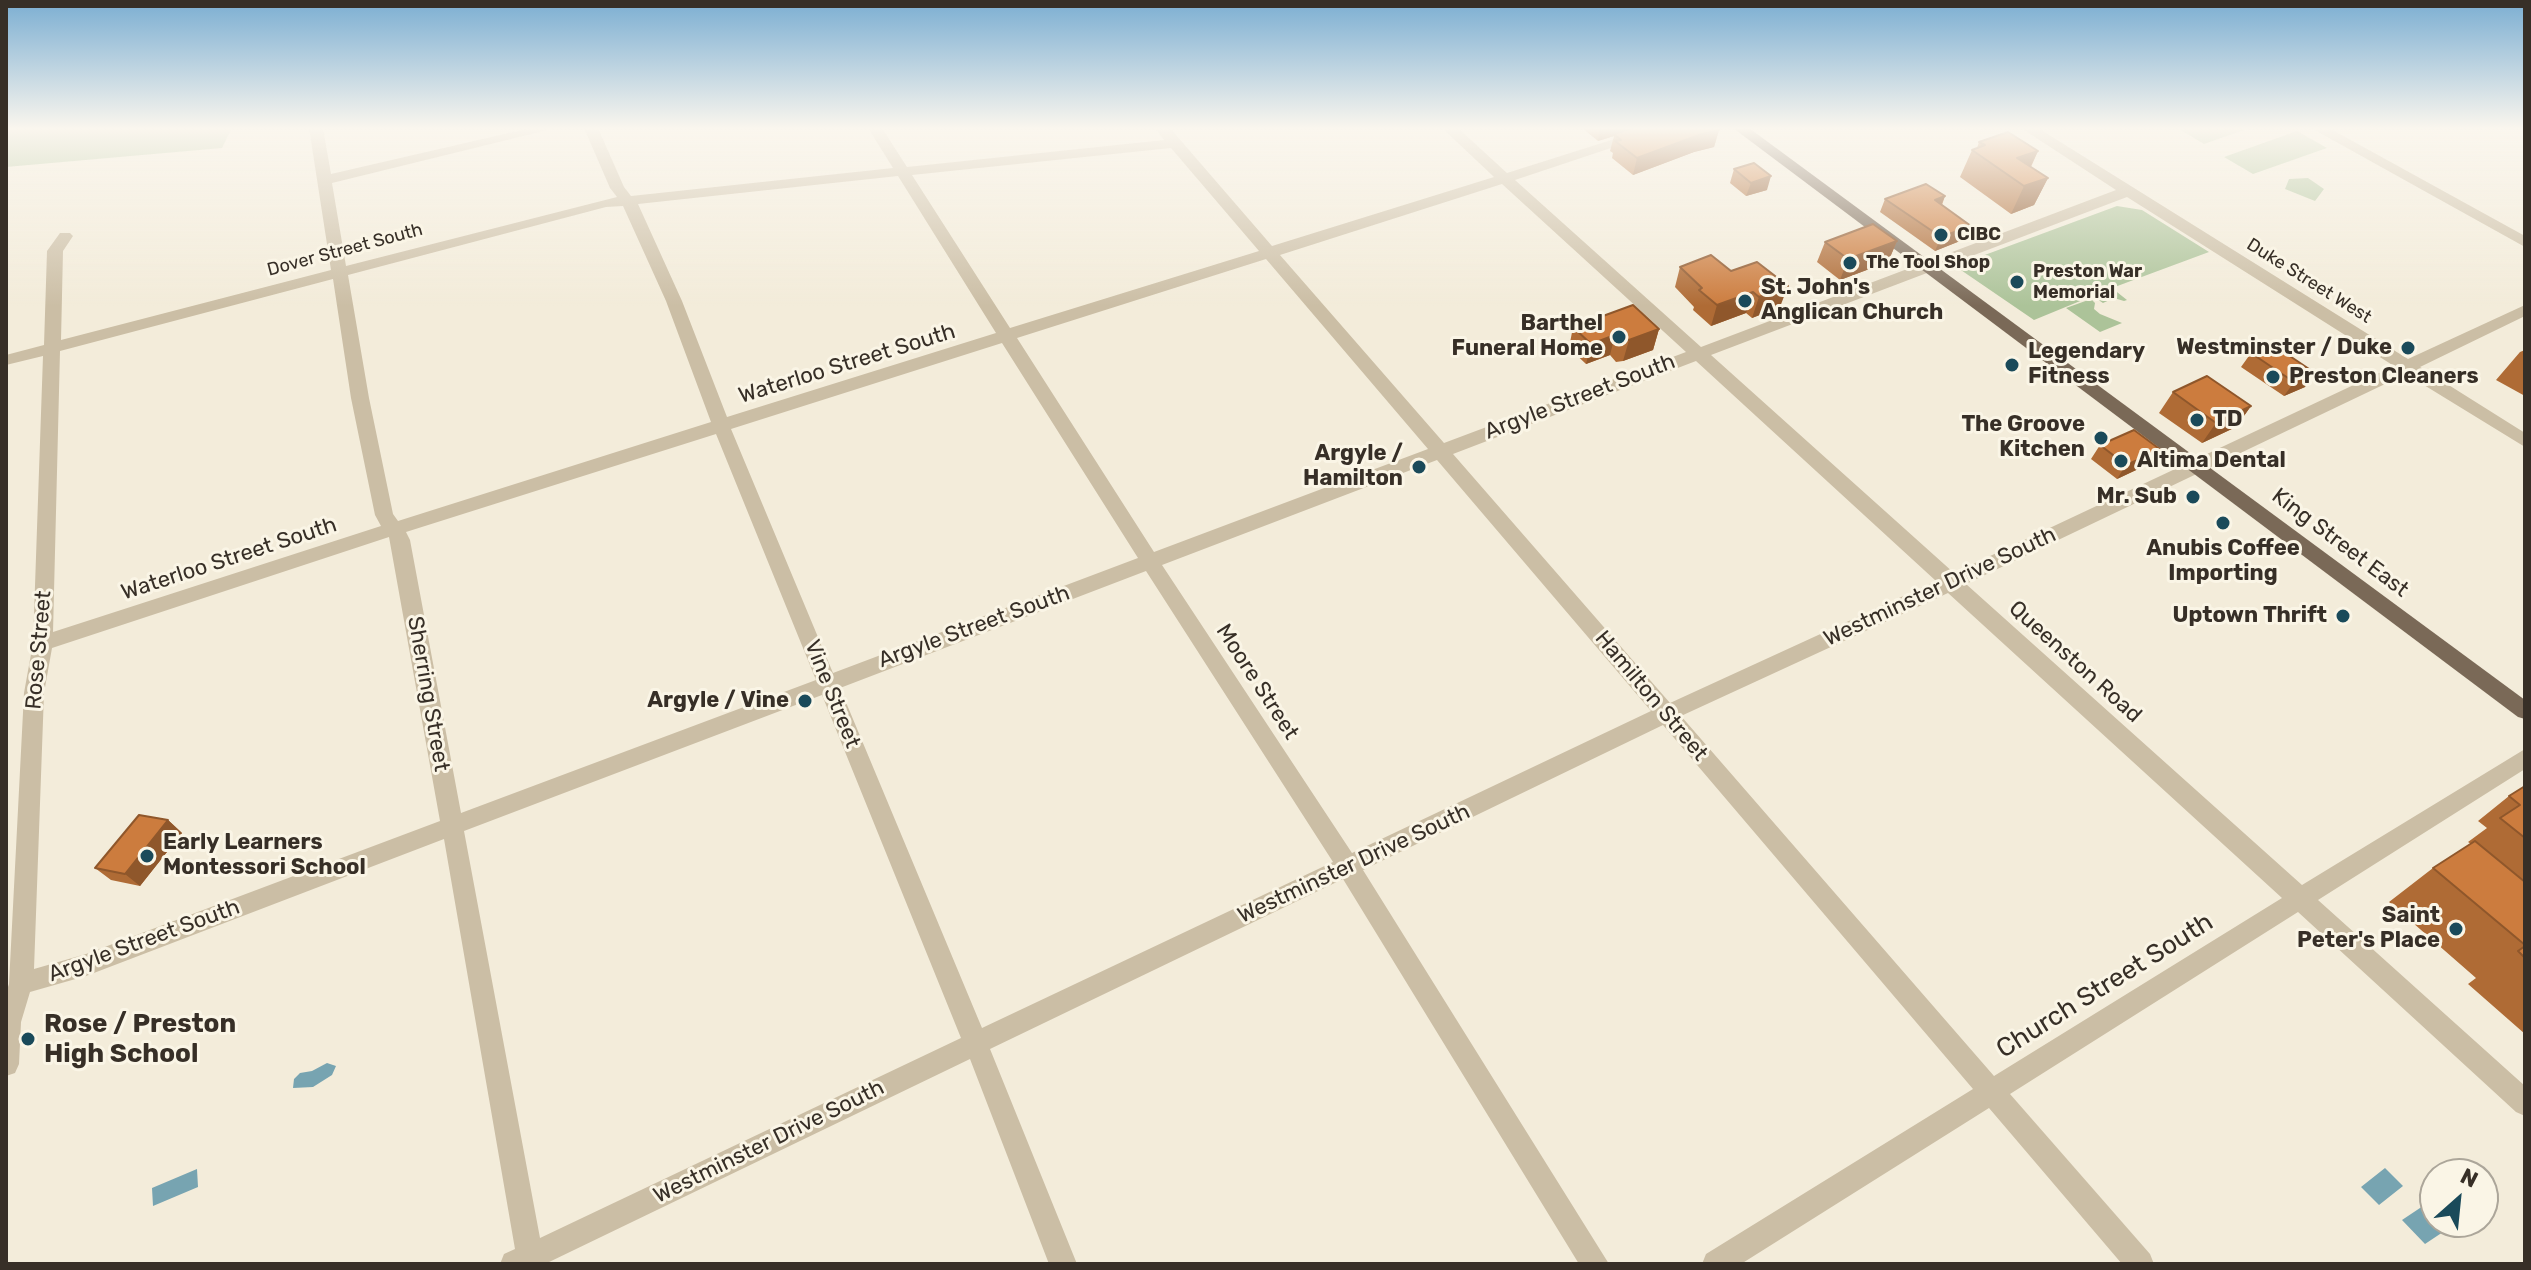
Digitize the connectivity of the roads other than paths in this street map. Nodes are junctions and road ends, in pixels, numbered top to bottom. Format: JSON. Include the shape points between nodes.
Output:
{"nodes":[{"id":1,"x":326,"y":187,"type":"edge"},
{"id":2,"x":617,"y":187,"type":"edge"},
{"id":3,"x":746,"y":187,"type":"edge"},
{"id":4,"x":911,"y":187,"type":"edge"},
{"id":5,"x":1213,"y":187,"type":"edge"},
{"id":6,"x":1478,"y":187,"type":"edge"},
{"id":7,"x":1514,"y":187,"type":"edge"},
{"id":8,"x":1820,"y":187,"type":"edge"},
{"id":9,"x":2122,"y":187,"type":"edge"},
{"id":10,"x":2426,"y":187,"type":"edge"},
{"id":11,"x":2128,"y":191,"type":"junction"},
{"id":12,"x":626,"y":199,"type":"junction"},
{"id":13,"x":65,"y":236,"type":"dead end"},
{"id":14,"x":2525,"y":242,"type":"edge"},
{"id":15,"x":1270,"y":252,"type":"junction"},
{"id":16,"x":1927,"y":267,"type":"junction"},
{"id":17,"x":339,"y":273,"type":"junction"},
{"id":18,"x":2525,"y":310,"type":"edge"},
{"id":19,"x":1007,"y":337,"type":"junction"},
{"id":20,"x":52,"y":348,"type":"junction"},
{"id":21,"x":1697,"y":353,"type":"junction"},
{"id":22,"x":6,"y":360,"type":"edge"},
{"id":23,"x":2406,"y":366,"type":"junction"},
{"id":24,"x":722,"y":426,"type":"junction"},
{"id":25,"x":2525,"y":441,"type":"edge"},
{"id":26,"x":1440,"y":450,"type":"junction"},
{"id":27,"x":2195,"y":465,"type":"junction"},
{"id":28,"x":393,"y":529,"type":"junction"},
{"id":29,"x":1150,"y":562,"type":"junction"},
{"id":30,"x":1951,"y":583,"type":"junction"},
{"id":31,"x":43,"y":643,"type":"junction"},
{"id":32,"x":827,"y":682,"type":"junction"},
{"id":33,"x":2525,"y":711,"type":"edge"},
{"id":34,"x":1666,"y":714,"type":"junction"},
{"id":35,"x":2525,"y":758,"type":"edge"},
{"id":36,"x":451,"y":826,"type":"junction"},
{"id":37,"x":1348,"y":868,"type":"junction"},
{"id":38,"x":2301,"y":899,"type":"junction"},
{"id":39,"x":21,"y":984,"type":"junction"},
{"id":40,"x":976,"y":1042,"type":"junction"},
{"id":41,"x":6,"y":1064,"type":"edge"},
{"id":42,"x":1991,"y":1093,"type":"junction"},
{"id":43,"x":2525,"y":1103,"type":"edge"},
{"id":44,"x":525,"y":1262,"type":"edge"},
{"id":45,"x":1063,"y":1264,"type":"edge"},
{"id":46,"x":1595,"y":1264,"type":"edge"},
{"id":47,"x":1716,"y":1264,"type":"edge"},
{"id":48,"x":2140,"y":1264,"type":"edge"}],
"edges":[{"from":1,"to":17,"type":"street","name":"Sherring Street"},
{"from":2,"to":12,"type":"street","name":"Vine Street"},
{"from":3,"to":12,"type":"street","name":"Dover Street South"},
{"from":4,"to":19,"type":"street","name":"Moore Street"},
{"from":5,"to":15,"type":"street","name":"Hamilton Street"},
{"from":6,"to":15,"type":"street","name":"Waterloo Street South"},
{"from":7,"to":21,"type":"street","name":"Queenston Road"},
{"from":8,"to":16,"type":"main road","name":"King Street East"},
{"from":9,"to":11,"type":"street","name":"Duke Street West"},
{"from":10,"to":14,"type":"street"},
{"from":11,"to":16,"type":"street","name":"Argyle Street South"},
{"from":11,"to":23,"type":"street","name":"Duke Street West"},
{"from":12,"to":17,"type":"street","name":"Dover Street South"},
{"from":12,"to":24,"type":"street","name":"Vine Street","via":[[674,301]]},
{"from":13,"to":20,"type":"street","name":"Rose Street","via":[[55,251]]},
{"from":15,"to":19,"type":"street","name":"Waterloo Street South"},
{"from":15,"to":26,"type":"street","name":"Hamilton Street"},
{"from":16,"to":21,"type":"street","name":"Argyle Street South"},
{"from":16,"to":27,"type":"main road","name":"King Street East"},
{"from":17,"to":20,"type":"street","name":"Dover Street South"},
{"from":17,"to":28,"type":"street","name":"Sherring Street","via":[[384,515]]},
{"from":18,"to":23,"type":"street","name":"Westminster Drive South"},
{"from":19,"to":24,"type":"street","name":"Waterloo Street South"},
{"from":19,"to":29,"type":"street","name":"Moore Street"},
{"from":20,"to":22,"type":"street","name":"Dover Street South"},
{"from":20,"to":31,"type":"street","name":"Rose Street"},
{"from":21,"to":26,"type":"street","name":"Argyle Street South"},
{"from":21,"to":30,"type":"street","name":"Queenston Road"},
{"from":23,"to":25,"type":"street","name":"Duke Street West"},
{"from":23,"to":27,"type":"street","name":"Westminster Drive South"},
{"from":24,"to":28,"type":"street","name":"Waterloo Street South"},
{"from":24,"to":32,"type":"street","name":"Vine Street"},
{"from":26,"to":29,"type":"street","name":"Argyle Street South"},
{"from":26,"to":34,"type":"street","name":"Hamilton Street"},
{"from":27,"to":30,"type":"street","name":"Westminster Drive South"},
{"from":27,"to":33,"type":"main road","name":"King Street East"},
{"from":28,"to":31,"type":"street","name":"Waterloo Street South"},
{"from":28,"to":36,"type":"street","name":"Sherring Street","via":[[401,540]]},
{"from":29,"to":32,"type":"street","name":"Argyle Street South"},
{"from":29,"to":37,"type":"street","name":"Moore Street"},
{"from":30,"to":34,"type":"street","name":"Westminster Drive South"},
{"from":30,"to":38,"type":"street","name":"Queenston Road"},
{"from":31,"to":39,"type":"street","name":"Rose Street","via":[[34,693]]},
{"from":32,"to":36,"type":"street","name":"Argyle Street South"},
{"from":32,"to":40,"type":"street","name":"Vine Street"},
{"from":34,"to":37,"type":"street","name":"Westminster Drive South"},
{"from":34,"to":42,"type":"street","name":"Hamilton Street"},
{"from":35,"to":38,"type":"street","name":"Church Street South"},
{"from":36,"to":39,"type":"street","name":"Argyle Street South","via":[[86,965]]},
{"from":36,"to":44,"type":"street","name":"Sherring Street"},
{"from":37,"to":40,"type":"street","name":"Westminster Drive South"},
{"from":37,"to":46,"type":"street","name":"Moore Street"},
{"from":38,"to":42,"type":"street","name":"Church Street South"},
{"from":38,"to":43,"type":"street","name":"Queenston Road"},
{"from":39,"to":41,"type":"street","name":"Rose Street","via":[[9,1022]]},
{"from":40,"to":44,"type":"street","name":"Westminster Drive South"},
{"from":40,"to":45,"type":"street","name":"Vine Street"},
{"from":42,"to":47,"type":"street","name":"Church Street South"},
{"from":42,"to":48,"type":"street","name":"Hamilton Street"}]}
